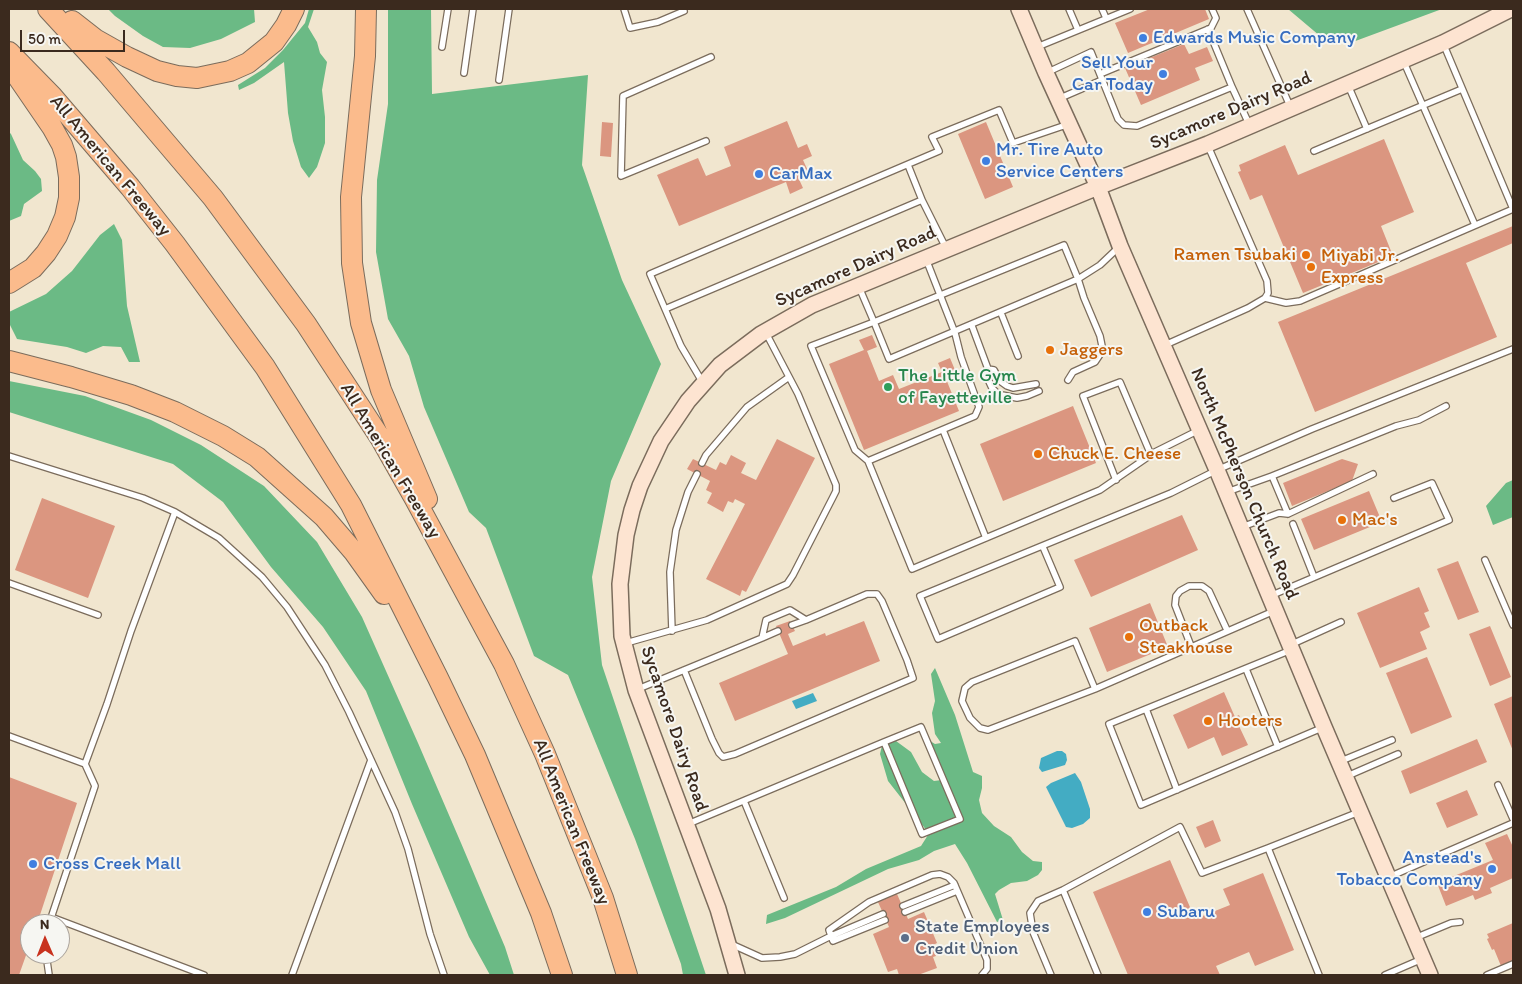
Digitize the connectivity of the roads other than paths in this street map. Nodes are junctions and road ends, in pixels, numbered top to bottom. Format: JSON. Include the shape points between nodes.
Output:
{"nodes":[{"id":1,"x":48,"y":9,"type":"edge"},
{"id":2,"x":56,"y":9,"type":"edge"},
{"id":3,"x":294,"y":9,"type":"edge"},
{"id":4,"x":366,"y":9,"type":"edge"},
{"id":5,"x":448,"y":9,"type":"edge"},
{"id":6,"x":473,"y":9,"type":"edge"},
{"id":7,"x":509,"y":9,"type":"edge"},
{"id":8,"x":624,"y":9,"type":"edge"},
{"id":9,"x":683,"y":9,"type":"edge"},
{"id":10,"x":1019,"y":9,"type":"edge"},
{"id":11,"x":1068,"y":9,"type":"edge"},
{"id":12,"x":1102,"y":9,"type":"edge"},
{"id":13,"x":1130,"y":9,"type":"edge"},
{"id":14,"x":1212,"y":9,"type":"edge"},
{"id":15,"x":1247,"y":9,"type":"edge"},
{"id":16,"x":1511,"y":9,"type":"edge"},
{"id":17,"x":1106,"y":18,"type":"junction"},
{"id":18,"x":1208,"y":29,"type":"junction"},
{"id":19,"x":1078,"y":30,"type":"junction"},
{"id":20,"x":1443,"y":43,"type":"junction"},
{"id":21,"x":442,"y":47,"type":"dead end"},
{"id":22,"x":1035,"y":48,"type":"junction"},
{"id":23,"x":9,"y":52,"type":"edge"},
{"id":24,"x":711,"y":57,"type":"dead end"},
{"id":25,"x":1403,"y":60,"type":"junction"},
{"id":26,"x":9,"y":63,"type":"edge"},
{"id":27,"x":464,"y":73,"type":"dead end"},
{"id":28,"x":1046,"y":73,"type":"junction"},
{"id":29,"x":1100,"y":74,"type":"junction"},
{"id":30,"x":499,"y":80,"type":"dead end"},
{"id":31,"x":1102,"y":80,"type":"junction"},
{"id":32,"x":1348,"y":84,"type":"junction"},
{"id":33,"x":1232,"y":88,"type":"junction"},
{"id":34,"x":1462,"y":89,"type":"junction"},
{"id":35,"x":1058,"y":99,"type":"junction"},
{"id":36,"x":1423,"y":106,"type":"junction"},
{"id":37,"x":1291,"y":108,"type":"junction"},
{"id":38,"x":1069,"y":124,"type":"junction"},
{"id":39,"x":1250,"y":126,"type":"junction"},
{"id":40,"x":1367,"y":129,"type":"junction"},
{"id":41,"x":706,"y":140,"type":"dead end"},
{"id":42,"x":1208,"y":144,"type":"junction"},
{"id":43,"x":1314,"y":152,"type":"dead end"},
{"id":44,"x":908,"y":165,"type":"junction"},
{"id":45,"x":1098,"y":186,"type":"junction"},
{"id":46,"x":922,"y":200,"type":"junction"},
{"id":47,"x":1475,"y":225,"type":"junction"},
{"id":48,"x":1120,"y":246,"type":"junction"},
{"id":49,"x":946,"y":249,"type":"junction"},
{"id":50,"x":925,"y":257,"type":"junction"},
{"id":51,"x":1078,"y":279,"type":"junction"},
{"id":52,"x":9,"y":283,"type":"edge"},
{"id":53,"x":859,"y":285,"type":"junction"},
{"id":54,"x":940,"y":296,"type":"junction"},
{"id":55,"x":1265,"y":298,"type":"junction"},
{"id":56,"x":665,"y":309,"type":"junction"},
{"id":57,"x":1001,"y":313,"type":"junction"},
{"id":58,"x":874,"y":322,"type":"junction"},
{"id":59,"x":972,"y":326,"type":"junction"},
{"id":60,"x":765,"y":332,"type":"junction"},
{"id":61,"x":955,"y":333,"type":"junction"},
{"id":62,"x":1163,"y":346,"type":"junction"},
{"id":63,"x":1513,"y":349,"type":"edge"},
{"id":64,"x":1018,"y":356,"type":"dead end"},
{"id":65,"x":9,"y":361,"type":"edge"},
{"id":66,"x":988,"y":369,"type":"junction"},
{"id":67,"x":1065,"y":372,"type":"dead end"},
{"id":68,"x":1074,"y":372,"type":"junction"},
{"id":69,"x":789,"y":377,"type":"junction"},
{"id":70,"x":1068,"y":380,"type":"dead end"},
{"id":71,"x":704,"y":383,"type":"junction"},
{"id":72,"x":1036,"y":384,"type":"dead end"},
{"id":73,"x":1039,"y":392,"type":"dead end"},
{"id":74,"x":1446,"y":406,"type":"dead end"},
{"id":75,"x":944,"y":430,"type":"junction"},
{"id":76,"x":1199,"y":430,"type":"junction"},
{"id":77,"x":1151,"y":455,"type":"junction"},
{"id":78,"x":9,"y":456,"type":"edge"},
{"id":79,"x":868,"y":462,"type":"junction"},
{"id":80,"x":702,"y":464,"type":"dead end"},
{"id":81,"x":1217,"y":470,"type":"junction"},
{"id":82,"x":697,"y":474,"type":"dead end"},
{"id":83,"x":1373,"y":474,"type":"dead end"},
{"id":84,"x":1272,"y":476,"type":"junction"},
{"id":85,"x":1116,"y":480,"type":"junction"},
{"id":86,"x":1225,"y":492,"type":"junction"},
{"id":87,"x":1394,"y":498,"type":"dead end"},
{"id":88,"x":175,"y":512,"type":"junction"},
{"id":89,"x":1288,"y":514,"type":"junction"},
{"id":90,"x":1293,"y":524,"type":"dead end"},
{"id":91,"x":1240,"y":528,"type":"junction"},
{"id":92,"x":986,"y":538,"type":"junction"},
{"id":93,"x":1043,"y":547,"type":"junction"},
{"id":94,"x":1485,"y":560,"type":"dead end"},
{"id":95,"x":1314,"y":577,"type":"junction"},
{"id":96,"x":9,"y":583,"type":"edge"},
{"id":97,"x":1273,"y":603,"type":"junction"},
{"id":98,"x":98,"y":614,"type":"dead end"},
{"id":99,"x":479,"y":618,"type":"junction"},
{"id":100,"x":806,"y":620,"type":"junction"},
{"id":101,"x":1341,"y":622,"type":"dead end"},
{"id":102,"x":1513,"y":624,"type":"edge"},
{"id":103,"x":792,"y":625,"type":"dead end"},
{"id":104,"x":1227,"y":630,"type":"junction"},
{"id":105,"x":672,"y":631,"type":"junction"},
{"id":106,"x":778,"y":631,"type":"dead end"},
{"id":107,"x":762,"y":638,"type":"junction"},
{"id":108,"x":624,"y":643,"type":"junction"},
{"id":109,"x":1191,"y":646,"type":"junction"},
{"id":110,"x":1292,"y":647,"type":"junction"},
{"id":111,"x":1246,"y":668,"type":"junction"},
{"id":112,"x":684,"y":670,"type":"junction"},
{"id":113,"x":438,"y":678,"type":"junction"},
{"id":114,"x":1095,"y":688,"type":"junction"},
{"id":115,"x":636,"y":690,"type":"junction"},
{"id":116,"x":1146,"y":709,"type":"junction"},
{"id":117,"x":1324,"y":728,"type":"junction"},
{"id":118,"x":9,"y":736,"type":"edge"},
{"id":119,"x":1392,"y":740,"type":"dead end"},
{"id":120,"x":884,"y":742,"type":"junction"},
{"id":121,"x":1278,"y":747,"type":"junction"},
{"id":122,"x":1398,"y":754,"type":"dead end"},
{"id":123,"x":372,"y":760,"type":"junction"},
{"id":124,"x":1339,"y":762,"type":"junction"},
{"id":125,"x":84,"y":764,"type":"junction"},
{"id":126,"x":1345,"y":777,"type":"junction"},
{"id":127,"x":1498,"y":785,"type":"dead end"},
{"id":128,"x":1178,"y":790,"type":"junction"},
{"id":129,"x":744,"y":801,"type":"junction"},
{"id":130,"x":1360,"y":811,"type":"junction"},
{"id":131,"x":1513,"y":819,"type":"edge"},
{"id":132,"x":1513,"y":823,"type":"edge"},
{"id":133,"x":686,"y":825,"type":"junction"},
{"id":134,"x":1268,"y":848,"type":"junction"},
{"id":135,"x":1389,"y":877,"type":"junction"},
{"id":136,"x":956,"y":888,"type":"junction"},
{"id":137,"x":1063,"y":890,"type":"junction"},
{"id":138,"x":784,"y":898,"type":"dead end"},
{"id":139,"x":904,"y":909,"type":"dead end"},
{"id":140,"x":52,"y":914,"type":"edge"},
{"id":141,"x":884,"y":917,"type":"dead end"},
{"id":142,"x":1460,"y":922,"type":"dead end"},
{"id":143,"x":70,"y":928,"type":"edge"},
{"id":144,"x":832,"y":938,"type":"junction"},
{"id":145,"x":1414,"y":938,"type":"junction"},
{"id":146,"x":727,"y":942,"type":"junction"},
{"id":147,"x":1423,"y":959,"type":"junction"},
{"id":148,"x":1513,"y":964,"type":"edge"},
{"id":149,"x":204,"y":975,"type":"edge"},
{"id":150,"x":292,"y":975,"type":"edge"},
{"id":151,"x":444,"y":975,"type":"edge"},
{"id":152,"x":562,"y":975,"type":"edge"},
{"id":153,"x":628,"y":975,"type":"edge"},
{"id":154,"x":737,"y":975,"type":"edge"},
{"id":155,"x":982,"y":975,"type":"edge"},
{"id":156,"x":1051,"y":975,"type":"edge"},
{"id":157,"x":1098,"y":975,"type":"edge"},
{"id":158,"x":1319,"y":975,"type":"edge"},
{"id":159,"x":1385,"y":975,"type":"edge"},
{"id":160,"x":1430,"y":975,"type":"edge"},
{"id":161,"x":1487,"y":975,"type":"edge"}],
"edges":[{"from":1,"to":99,"type":"highway","name":"All American Freeway","via":[[213,198],[306,324],[380,439]]},
{"from":2,"to":3,"type":"highway","via":[[95,39],[126,57],[157,72],[197,78],[230,71],[254,59],[274,42]]},
{"from":4,"to":99,"type":"highway","via":[[365,56],[351,197],[352,263],[361,324],[381,390],[403,445]]},
{"from":5,"to":21,"type":"lane"},
{"from":6,"to":27,"type":"lane"},
{"from":7,"to":30,"type":"lane"},
{"from":8,"to":9,"type":"lane","via":[[630,28],[658,22]]},
{"from":10,"to":22,"type":"main road","name":"North McPherson Church Road"},
{"from":11,"to":19,"type":"lane"},
{"from":12,"to":17,"type":"lane"},
{"from":13,"to":17,"type":"lane"},
{"from":14,"to":18,"type":"lane","via":[[1216,18]]},
{"from":15,"to":37,"type":"lane"},
{"from":16,"to":20,"type":"main road","name":"Sycamore Dairy Road"},
{"from":17,"to":19,"type":"lane"},
{"from":18,"to":29,"type":"lane"},
{"from":18,"to":33,"type":"lane"},
{"from":19,"to":22,"type":"lane"},
{"from":20,"to":25,"type":"main road","name":"Sycamore Dairy Road"},
{"from":20,"to":34,"type":"lane"},
{"from":22,"to":28,"type":"main road","name":"North McPherson Church Road"},
{"from":23,"to":113,"type":"highway","name":"All American Freeway","via":[[52,96],[130,187],[265,367],[351,505]]},
{"from":24,"to":41,"type":"lane","via":[[623,96],[621,176]]},
{"from":25,"to":32,"type":"main road","name":"Sycamore Dairy Road"},
{"from":25,"to":36,"type":"lane"},
{"from":26,"to":52,"type":"highway","via":[[52,127],[66,158],[69,177],[69,198],[57,236],[33,268]]},
{"from":28,"to":29,"type":"lane","via":[[1091,52]]},
{"from":28,"to":35,"type":"main road","name":"North McPherson Church Road"},
{"from":29,"to":31,"type":"lane"},
{"from":31,"to":33,"type":"lane","via":[[1118,119],[1124,125],[1137,126]]},
{"from":31,"to":35,"type":"lane"},
{"from":32,"to":37,"type":"main road","name":"Sycamore Dairy Road"},
{"from":32,"to":40,"type":"lane"},
{"from":33,"to":39,"type":"lane"},
{"from":34,"to":36,"type":"lane"},
{"from":34,"to":47,"type":"lane","via":[[1513,209]]},
{"from":35,"to":38,"type":"main road","name":"North McPherson Church Road"},
{"from":36,"to":40,"type":"lane"},
{"from":36,"to":47,"type":"lane"},
{"from":37,"to":39,"type":"main road","name":"Sycamore Dairy Road"},
{"from":38,"to":44,"type":"lane","via":[[1013,143],[999,110],[932,136],[939,151]]},
{"from":38,"to":45,"type":"main road","name":"North McPherson Church Road"},
{"from":39,"to":42,"type":"main road","name":"Sycamore Dairy Road"},
{"from":40,"to":43,"type":"lane"},
{"from":42,"to":45,"type":"main road","name":"Sycamore Dairy Road"},
{"from":42,"to":55,"type":"lane","via":[[1267,281]]},
{"from":44,"to":46,"type":"lane"},
{"from":44,"to":56,"type":"lane","via":[[650,274]]},
{"from":45,"to":48,"type":"main road","name":"North McPherson Church Road"},
{"from":45,"to":49,"type":"main road","name":"Sycamore Dairy Road"},
{"from":46,"to":49,"type":"lane"},
{"from":46,"to":56,"type":"lane"},
{"from":47,"to":55,"type":"lane","via":[[1300,301],[1286,303]]},
{"from":48,"to":51,"type":"lane","via":[[1100,265]]},
{"from":48,"to":62,"type":"main road","name":"North McPherson Church Road"},
{"from":49,"to":50,"type":"main road","name":"Sycamore Dairy Road"},
{"from":50,"to":53,"type":"main road","name":"Sycamore Dairy Road"},
{"from":50,"to":54,"type":"lane"},
{"from":51,"to":54,"type":"lane","via":[[1064,245]]},
{"from":51,"to":57,"type":"lane"},
{"from":51,"to":68,"type":"lane","via":[[1102,346],[1095,362]]},
{"from":53,"to":58,"type":"lane"},
{"from":53,"to":60,"type":"main road","name":"Sycamore Dairy Road","via":[[812,305]]},
{"from":54,"to":58,"type":"lane"},
{"from":54,"to":61,"type":"lane"},
{"from":55,"to":62,"type":"lane"},
{"from":56,"to":71,"type":"lane","via":[[681,346]]},
{"from":57,"to":59,"type":"lane"},
{"from":57,"to":64,"type":"lane"},
{"from":58,"to":61,"type":"lane","via":[[889,359]]},
{"from":58,"to":79,"type":"lane","via":[[811,346],[855,450]]},
{"from":59,"to":61,"type":"lane"},
{"from":59,"to":66,"type":"lane"},
{"from":60,"to":69,"type":"lane"},
{"from":60,"to":71,"type":"main road","name":"Sycamore Dairy Road","via":[[720,365]]},
{"from":61,"to":75,"type":"lane","via":[[979,407],[974,416]]},
{"from":62,"to":76,"type":"main road","name":"North McPherson Church Road"},
{"from":63,"to":81,"type":"lane"},
{"from":65,"to":113,"type":"highway","via":[[131,395],[183,416],[257,457],[324,517],[354,552]]},
{"from":66,"to":72,"type":"lane","via":[[994,370],[1000,381],[1012,388]]},
{"from":66,"to":73,"type":"lane","via":[[986,375],[992,388],[1002,395],[1016,398]]},
{"from":67,"to":68,"type":"lane"},
{"from":68,"to":70,"type":"lane"},
{"from":69,"to":80,"type":"lane","via":[[747,407]]},
{"from":69,"to":105,"type":"lane","via":[[836,485],[833,497],[787,584],[707,620]]},
{"from":71,"to":108,"type":"main road","name":"Sycamore Dairy Road","via":[[661,441],[632,510],[620,584]]},
{"from":74,"to":84,"type":"lane","via":[[1419,420],[1396,426]]},
{"from":75,"to":79,"type":"lane"},
{"from":75,"to":92,"type":"lane"},
{"from":76,"to":77,"type":"lane"},
{"from":76,"to":81,"type":"main road","name":"North McPherson Church Road"},
{"from":77,"to":85,"type":"lane"},
{"from":77,"to":85,"type":"lane","via":[[1120,382],[1083,396]]},
{"from":78,"to":88,"type":"lane","via":[[143,498]]},
{"from":79,"to":92,"type":"lane","via":[[912,569]]},
{"from":81,"to":86,"type":"main road","name":"North McPherson Church Road"},
{"from":81,"to":93,"type":"lane","via":[[1172,493]]},
{"from":82,"to":105,"type":"lane","via":[[676,530],[670,572]]},
{"from":83,"to":89,"type":"lane"},
{"from":84,"to":86,"type":"lane"},
{"from":84,"to":89,"type":"lane"},
{"from":85,"to":92,"type":"lane","via":[[1100,490]]},
{"from":86,"to":91,"type":"main road","name":"North McPherson Church Road"},
{"from":87,"to":95,"type":"lane","via":[[1432,483],[1449,520]]},
{"from":88,"to":123,"type":"lane","via":[[219,538],[262,577],[293,614],[325,665]]},
{"from":88,"to":125,"type":"lane"},
{"from":89,"to":91,"type":"lane","via":[[1279,513]]},
{"from":90,"to":95,"type":"lane"},
{"from":91,"to":97,"type":"main road","name":"North McPherson Church Road"},
{"from":93,"to":93,"type":"lane","via":[[920,596],[938,639],[1060,587]]},
{"from":94,"to":102,"type":"lane"},
{"from":95,"to":97,"type":"lane"},
{"from":96,"to":98,"type":"lane"},
{"from":97,"to":104,"type":"lane"},
{"from":97,"to":110,"type":"main road","name":"North McPherson Church Road"},
{"from":99,"to":153,"type":"highway","name":"All American Freeway","via":[[546,754],[603,898]]},
{"from":100,"to":103,"type":"lane"},
{"from":100,"to":107,"type":"lane","via":[[790,610],[766,620]]},
{"from":100,"to":112,"type":"lane","via":[[867,594],[877,594],[913,678],[723,757],[712,739]]},
{"from":101,"to":110,"type":"lane"},
{"from":104,"to":109,"type":"lane"},
{"from":104,"to":109,"type":"lane","via":[[1209,590],[1202,586],[1189,586],[1176,596],[1175,605]]},
{"from":105,"to":108,"type":"lane"},
{"from":106,"to":107,"type":"lane"},
{"from":107,"to":112,"type":"lane"},
{"from":108,"to":115,"type":"main road","name":"Sycamore Dairy Road"},
{"from":109,"to":114,"type":"lane"},
{"from":110,"to":111,"type":"lane"},
{"from":110,"to":117,"type":"main road","name":"North McPherson Church Road"},
{"from":111,"to":116,"type":"lane"},
{"from":111,"to":121,"type":"lane"},
{"from":112,"to":115,"type":"lane"},
{"from":113,"to":152,"type":"highway","name":"All American Freeway","via":[[518,855]]},
{"from":114,"to":114,"type":"lane","via":[[988,730],[980,728],[970,718],[962,701],[965,688],[972,682],[1075,641]]},
{"from":115,"to":133,"type":"main road","name":"Sycamore Dairy Road"},
{"from":116,"to":128,"type":"lane"},
{"from":116,"to":128,"type":"lane","via":[[1109,724],[1112,733],[1141,805]]},
{"from":117,"to":121,"type":"lane"},
{"from":117,"to":124,"type":"main road","name":"North McPherson Church Road"},
{"from":118,"to":125,"type":"lane"},
{"from":119,"to":124,"type":"lane"},
{"from":120,"to":120,"type":"lane","via":[[921,727],[960,819],[922,834]]},
{"from":120,"to":129,"type":"lane"},
{"from":121,"to":128,"type":"lane"},
{"from":122,"to":126,"type":"lane"},
{"from":123,"to":150,"type":"lane"},
{"from":123,"to":151,"type":"lane","via":[[408,849]]},
{"from":124,"to":126,"type":"main road","name":"North McPherson Church Road"},
{"from":125,"to":140,"type":"lane","via":[[95,786]]},
{"from":126,"to":130,"type":"main road","name":"North McPherson Church Road"},
{"from":127,"to":131,"type":"lane"},
{"from":129,"to":133,"type":"lane"},
{"from":129,"to":138,"type":"lane"},
{"from":130,"to":134,"type":"lane"},
{"from":130,"to":135,"type":"main road","name":"North McPherson Church Road"},
{"from":132,"to":135,"type":"lane"},
{"from":133,"to":146,"type":"main road","name":"Sycamore Dairy Road"},
{"from":134,"to":137,"type":"lane","via":[[1202,873],[1180,827]]},
{"from":134,"to":158,"type":"lane"},
{"from":135,"to":145,"type":"main road","name":"North McPherson Church Road"},
{"from":136,"to":139,"type":"lane"},
{"from":136,"to":144,"type":"lane","via":[[948,877],[932,875],[869,902],[829,930]]},
{"from":136,"to":155,"type":"lane","via":[[987,960],[987,969]]},
{"from":137,"to":156,"type":"lane","via":[[1038,901],[1030,913]]},
{"from":137,"to":157,"type":"lane"},
{"from":141,"to":144,"type":"lane"},
{"from":142,"to":145,"type":"lane"},
{"from":143,"to":149,"type":"lane"},
{"from":144,"to":146,"type":"lane","via":[[795,954],[762,958]]},
{"from":145,"to":147,"type":"main road","name":"North McPherson Church Road"},
{"from":146,"to":154,"type":"main road","name":"Sycamore Dairy Road"},
{"from":147,"to":159,"type":"lane"},
{"from":147,"to":160,"type":"main road","name":"North McPherson Church Road"},
{"from":148,"to":161,"type":"lane"}]}
